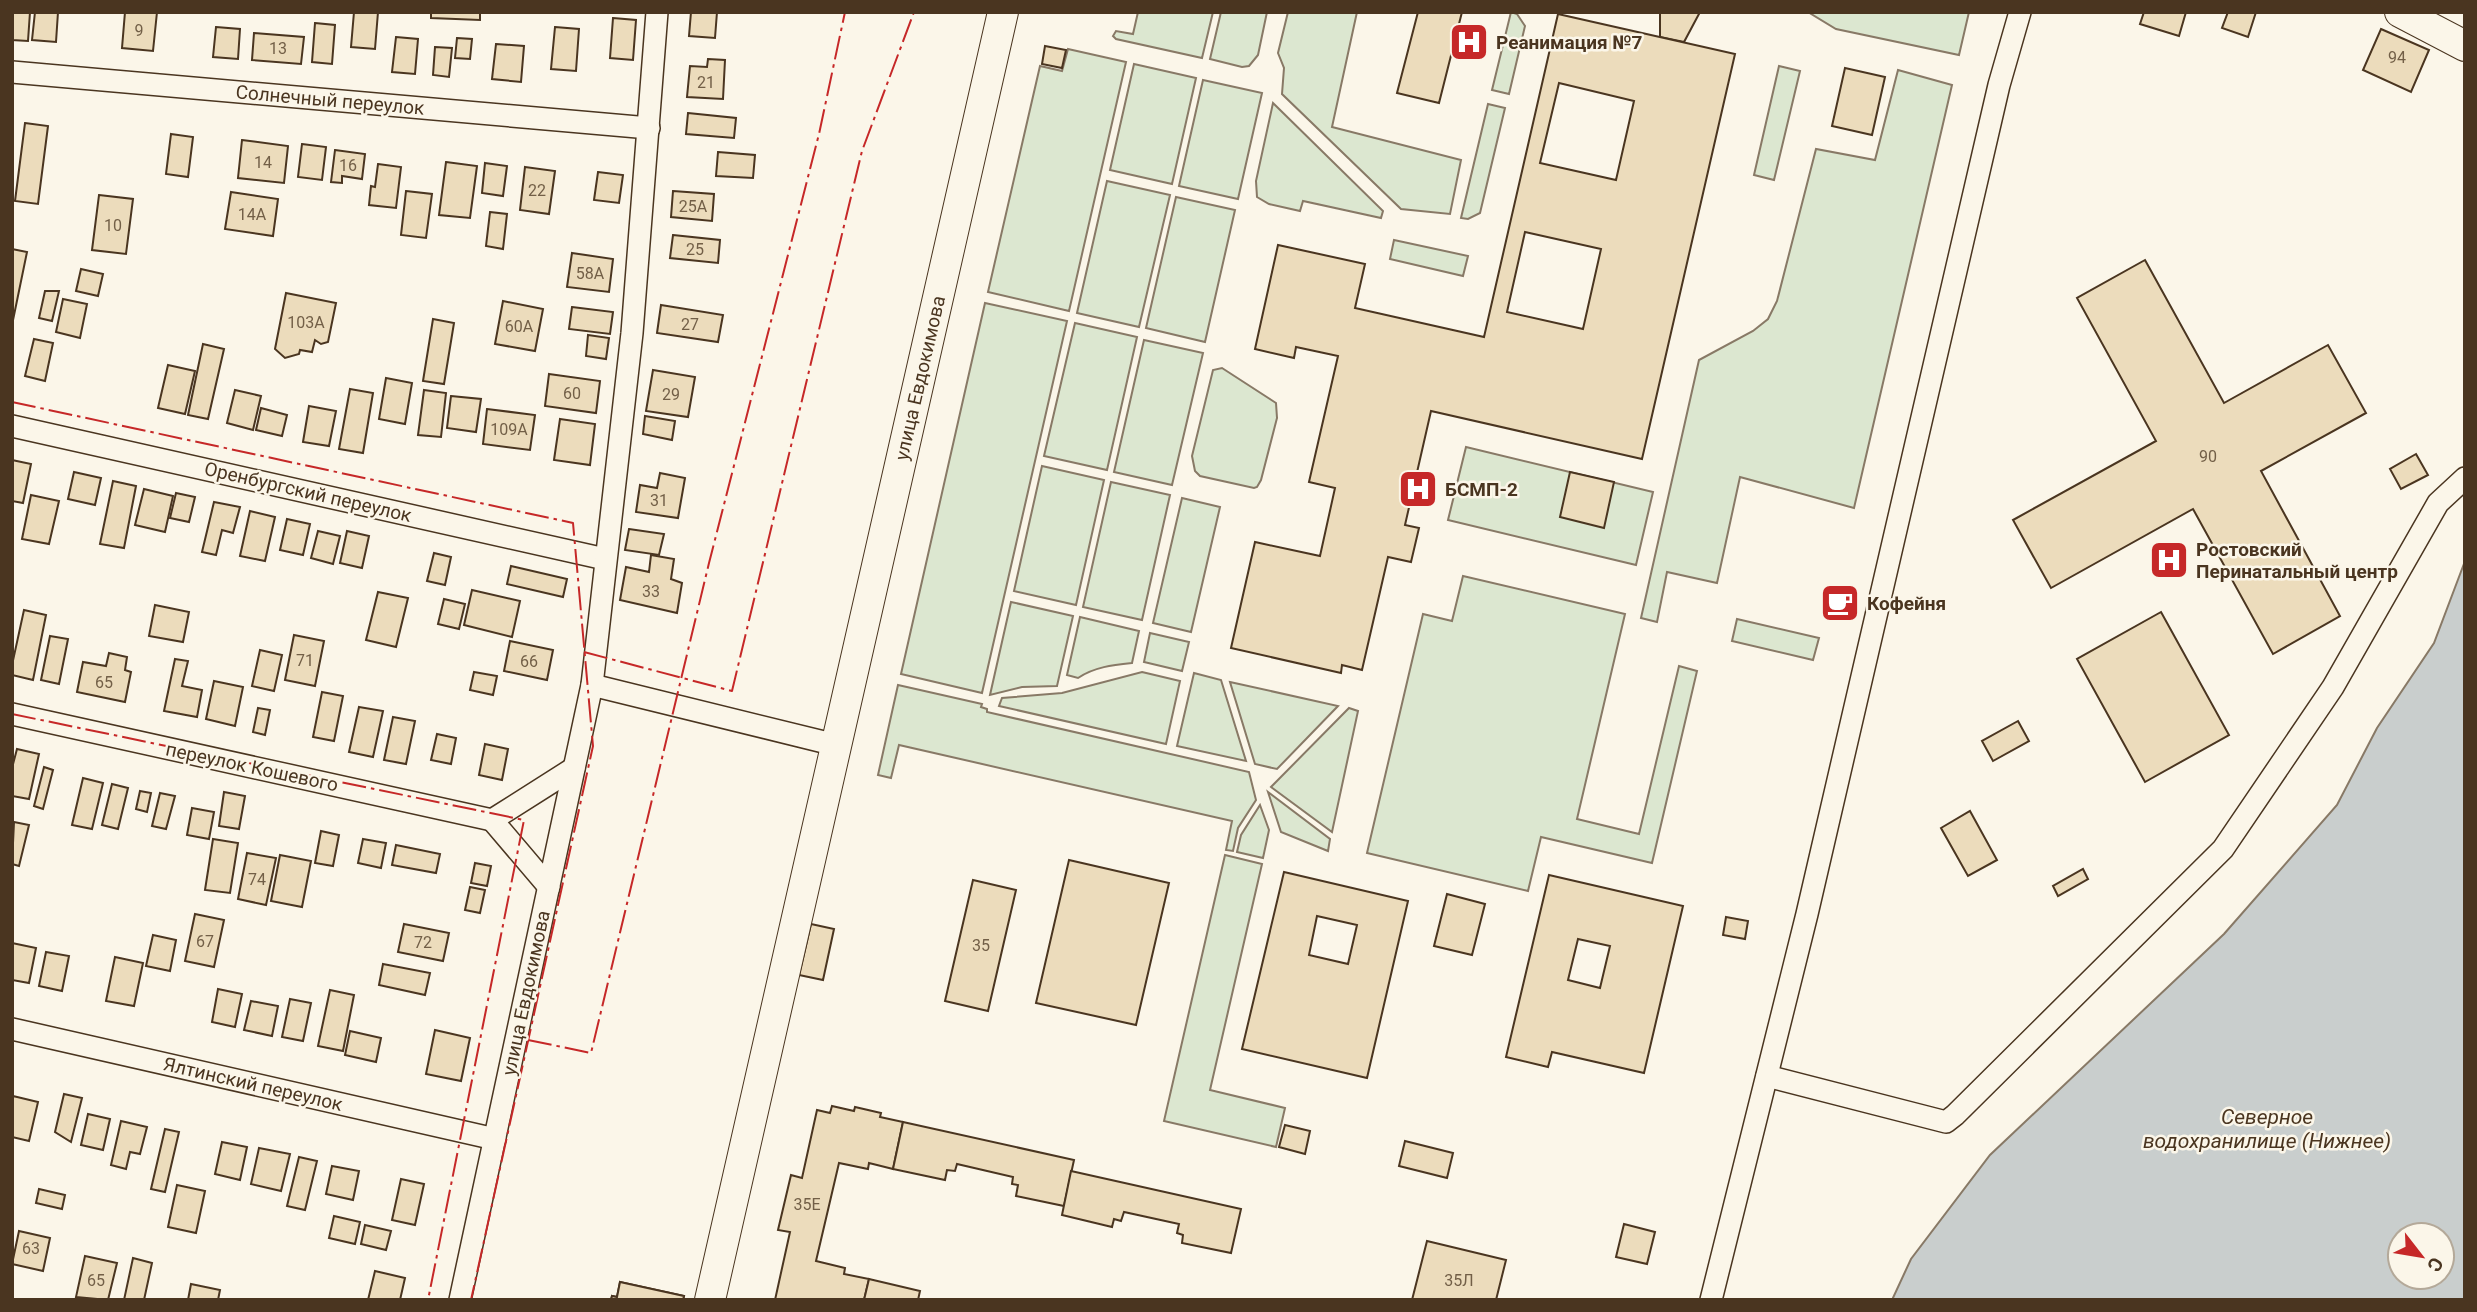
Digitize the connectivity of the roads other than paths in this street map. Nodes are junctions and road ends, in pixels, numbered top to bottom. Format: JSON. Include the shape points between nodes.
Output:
{"nodes":[{"id":1,"x":657,"y":12,"type":"edge"},
{"id":2,"x":1003,"y":12,"type":"edge"},
{"id":3,"x":2020,"y":12,"type":"edge"},
{"id":4,"x":2400,"y":12,"type":"edge"},
{"id":5,"x":2465,"y":46,"type":"edge"},
{"id":6,"x":12,"y":72,"type":"edge"},
{"id":7,"x":649,"y":128,"type":"junction"},
{"id":8,"x":12,"y":426,"type":"edge"},
{"id":9,"x":2465,"y":478,"type":"edge"},
{"id":10,"x":604,"y":559,"type":"junction"},
{"id":11,"x":592,"y":685,"type":"junction"},
{"id":12,"x":12,"y":714,"type":"edge"},
{"id":13,"x":836,"y":745,"type":"junction"},
{"id":14,"x":574,"y":768,"type":"junction"},
{"id":15,"x":492,"y":820,"type":"junction"},
{"id":16,"x":549,"y":887,"type":"junction"},
{"id":17,"x":12,"y":1029,"type":"edge"},
{"id":18,"x":1767,"y":1076,"type":"junction"},
{"id":19,"x":495,"y":1139,"type":"junction"},
{"id":20,"x":460,"y":1300,"type":"edge"},
{"id":21,"x":710,"y":1300,"type":"edge"},
{"id":22,"x":1711,"y":1300,"type":"edge"}],
"edges":[{"from":1,"to":7,"type":"street","name":"улица Евдокимова"},
{"from":2,"to":13,"type":"main road","name":"улица Евдокимова"},
{"from":3,"to":18,"type":"street","via":[[1999,85]]},
{"from":4,"to":5,"type":"main road"},
{"from":6,"to":7,"type":"street","name":"Солнечный переулок"},
{"from":7,"to":10,"type":"street","name":"улица Евдокимова","via":[[632,333]]},
{"from":8,"to":10,"type":"street","name":"Оренбургский переулок"},
{"from":9,"to":18,"type":"street","via":[[2438,503],[2333,687],[2223,849],[1955,1115],[1946,1122]]},
{"from":10,"to":11,"type":"street","name":"улица Евдокимова"},
{"from":11,"to":13,"type":"street"},
{"from":11,"to":14,"type":"street","name":"улица Евдокимова"},
{"from":12,"to":15,"type":"street","name":"переулок Кошевого"},
{"from":13,"to":21,"type":"main road","name":"улица Евдокимова"},
{"from":14,"to":15,"type":"street"},
{"from":14,"to":16,"type":"street","name":"улица Евдокимова"},
{"from":15,"to":16,"type":"street"},
{"from":16,"to":19,"type":"street","name":"улица Евдокимова"},
{"from":17,"to":19,"type":"street","name":"Ялтинский переулок"},
{"from":18,"to":22,"type":"street"},
{"from":19,"to":20,"type":"street","name":"улица Евдокимова"}]}
